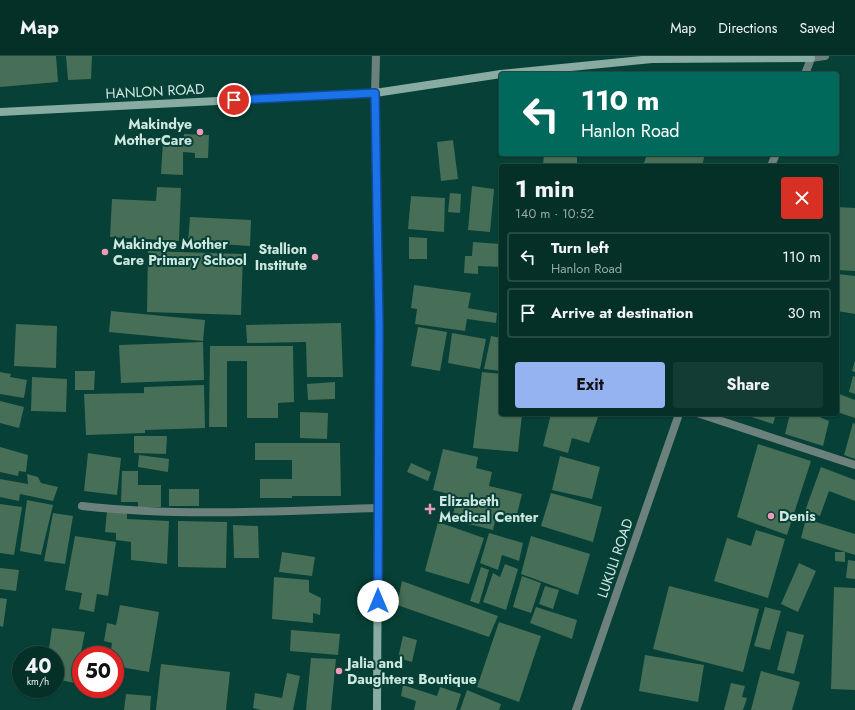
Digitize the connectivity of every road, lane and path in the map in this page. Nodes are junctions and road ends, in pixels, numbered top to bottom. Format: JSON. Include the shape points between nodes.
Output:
{"nodes":[{"id":1,"x":376,"y":56,"type":"edge"},
{"id":2,"x":825,"y":56,"type":"edge"},
{"id":3,"x":812,"y":57,"type":"edge"},
{"id":4,"x":521,"y":72,"type":"edge"},
{"id":5,"x":806,"y":72,"type":"edge"},
{"id":6,"x":499,"y":74,"type":"edge"},
{"id":7,"x":375,"y":93,"type":"junction"},
{"id":8,"x":0,"y":112,"type":"edge"},
{"id":9,"x":678,"y":416,"type":"edge"},
{"id":10,"x":706,"y":416,"type":"edge"},
{"id":11,"x":855,"y":465,"type":"edge"},
{"id":12,"x":82,"y":506,"type":"dead end"},
{"id":13,"x":378,"y":508,"type":"junction"},
{"id":14,"x":378,"y":710,"type":"edge"},
{"id":15,"x":576,"y":710,"type":"edge"}],
"edges":[{"from":1,"to":7,"type":"street"},
{"from":2,"to":3,"type":"street"},
{"from":3,"to":4,"type":"main road","name":"HANLON ROAD","via":[[652,59]]},
{"from":3,"to":5,"type":"street"},
{"from":6,"to":7,"type":"main road","name":"HANLON ROAD"},
{"from":7,"to":8,"type":"main road","name":"HANLON ROAD"},
{"from":7,"to":13,"type":"main road","via":[[379,326]]},
{"from":9,"to":15,"type":"street","name":"LUKULI ROAD"},
{"from":10,"to":11,"type":"street"},
{"from":12,"to":13,"type":"street","via":[[128,511],[238,512]]},
{"from":13,"to":14,"type":"main road"}]}
